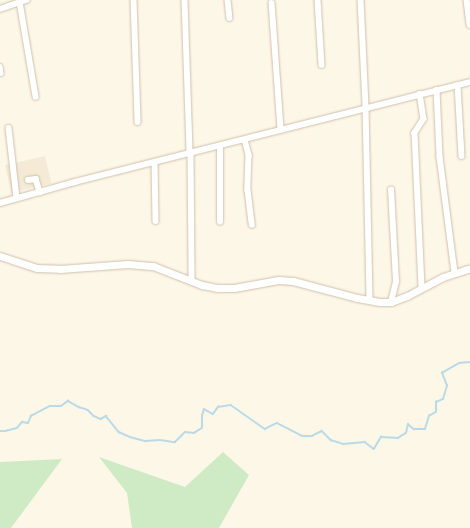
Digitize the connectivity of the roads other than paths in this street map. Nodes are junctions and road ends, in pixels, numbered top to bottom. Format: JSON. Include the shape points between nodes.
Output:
{"nodes":[{"id":1,"x":26,"y":0,"type":"edge"},
{"id":2,"x":134,"y":0,"type":"edge"},
{"id":3,"x":184,"y":0,"type":"edge"},
{"id":4,"x":228,"y":0,"type":"edge"},
{"id":5,"x":318,"y":0,"type":"edge"},
{"id":6,"x":361,"y":0,"type":"edge"},
{"id":7,"x":467,"y":0,"type":"edge"},
{"id":8,"x":20,"y":2,"type":"junction"},
{"id":9,"x":272,"y":3,"type":"dead end"},
{"id":10,"x":0,"y":9,"type":"edge"},
{"id":11,"x":230,"y":18,"type":"dead end"},
{"id":12,"x":470,"y":25,"type":"edge"},
{"id":13,"x":322,"y":65,"type":"dead end"},
{"id":14,"x":470,"y":82,"type":"edge"},
{"id":15,"x":458,"y":85,"type":"junction"},
{"id":16,"x":437,"y":90,"type":"junction"},
{"id":17,"x":420,"y":94,"type":"junction"},
{"id":18,"x":36,"y":97,"type":"dead end"},
{"id":19,"x":366,"y":107,"type":"junction"},
{"id":20,"x":138,"y":122,"type":"dead end"},
{"id":21,"x":9,"y":128,"type":"dead end"},
{"id":22,"x":280,"y":130,"type":"junction"},
{"id":23,"x":245,"y":140,"type":"junction"},
{"id":24,"x":220,"y":147,"type":"junction"},
{"id":25,"x":191,"y":154,"type":"junction"},
{"id":26,"x":462,"y":156,"type":"dead end"},
{"id":27,"x":156,"y":163,"type":"junction"},
{"id":28,"x":28,"y":180,"type":"dead end"},
{"id":29,"x":392,"y":190,"type":"dead end"},
{"id":30,"x":40,"y":192,"type":"junction"},
{"id":31,"x":17,"y":198,"type":"junction"},
{"id":32,"x":0,"y":203,"type":"edge"},
{"id":33,"x":156,"y":221,"type":"dead end"},
{"id":34,"x":220,"y":222,"type":"dead end"},
{"id":35,"x":252,"y":225,"type":"dead end"},
{"id":36,"x":0,"y":256,"type":"edge"},
{"id":37,"x":470,"y":268,"type":"edge"},
{"id":38,"x":454,"y":273,"type":"junction"},
{"id":39,"x":192,"y":280,"type":"junction"},
{"id":40,"x":422,"y":288,"type":"junction"},
{"id":41,"x":370,"y":301,"type":"junction"},
{"id":42,"x":391,"y":302,"type":"junction"}],
"edges":[{"from":1,"to":8,"type":"street"},
{"from":2,"to":20,"type":"street"},
{"from":3,"to":25,"type":"street"},
{"from":4,"to":11,"type":"street"},
{"from":5,"to":13,"type":"street"},
{"from":6,"to":19,"type":"street"},
{"from":7,"to":12,"type":"street"},
{"from":8,"to":10,"type":"street"},
{"from":8,"to":18,"type":"street"},
{"from":9,"to":22,"type":"street"},
{"from":14,"to":15,"type":"street"},
{"from":15,"to":16,"type":"street"},
{"from":15,"to":26,"type":"street"},
{"from":16,"to":17,"type":"street"},
{"from":16,"to":38,"type":"street","via":[[440,157]]},
{"from":17,"to":19,"type":"street"},
{"from":17,"to":40,"type":"street","via":[[424,119],[417,128],[415,139]]},
{"from":19,"to":22,"type":"street"},
{"from":19,"to":41,"type":"street"},
{"from":21,"to":31,"type":"street"},
{"from":22,"to":23,"type":"street"},
{"from":23,"to":24,"type":"street"},
{"from":23,"to":35,"type":"street","via":[[249,155],[248,190]]},
{"from":24,"to":25,"type":"street"},
{"from":24,"to":34,"type":"street"},
{"from":25,"to":27,"type":"street"},
{"from":25,"to":39,"type":"street"},
{"from":27,"to":30,"type":"street"},
{"from":27,"to":33,"type":"street"},
{"from":28,"to":30,"type":"street","via":[[36,179]]},
{"from":29,"to":42,"type":"street","via":[[396,282]]},
{"from":30,"to":31,"type":"street"},
{"from":31,"to":32,"type":"street"},
{"from":36,"to":39,"type":"main road","via":[[37,268],[66,269],[128,264],[153,266]]},
{"from":37,"to":38,"type":"main road"},
{"from":38,"to":40,"type":"main road"},
{"from":39,"to":41,"type":"main road","via":[[217,288],[234,288],[278,280],[293,281]]},
{"from":40,"to":42,"type":"main road"},
{"from":41,"to":42,"type":"main road"}]}
